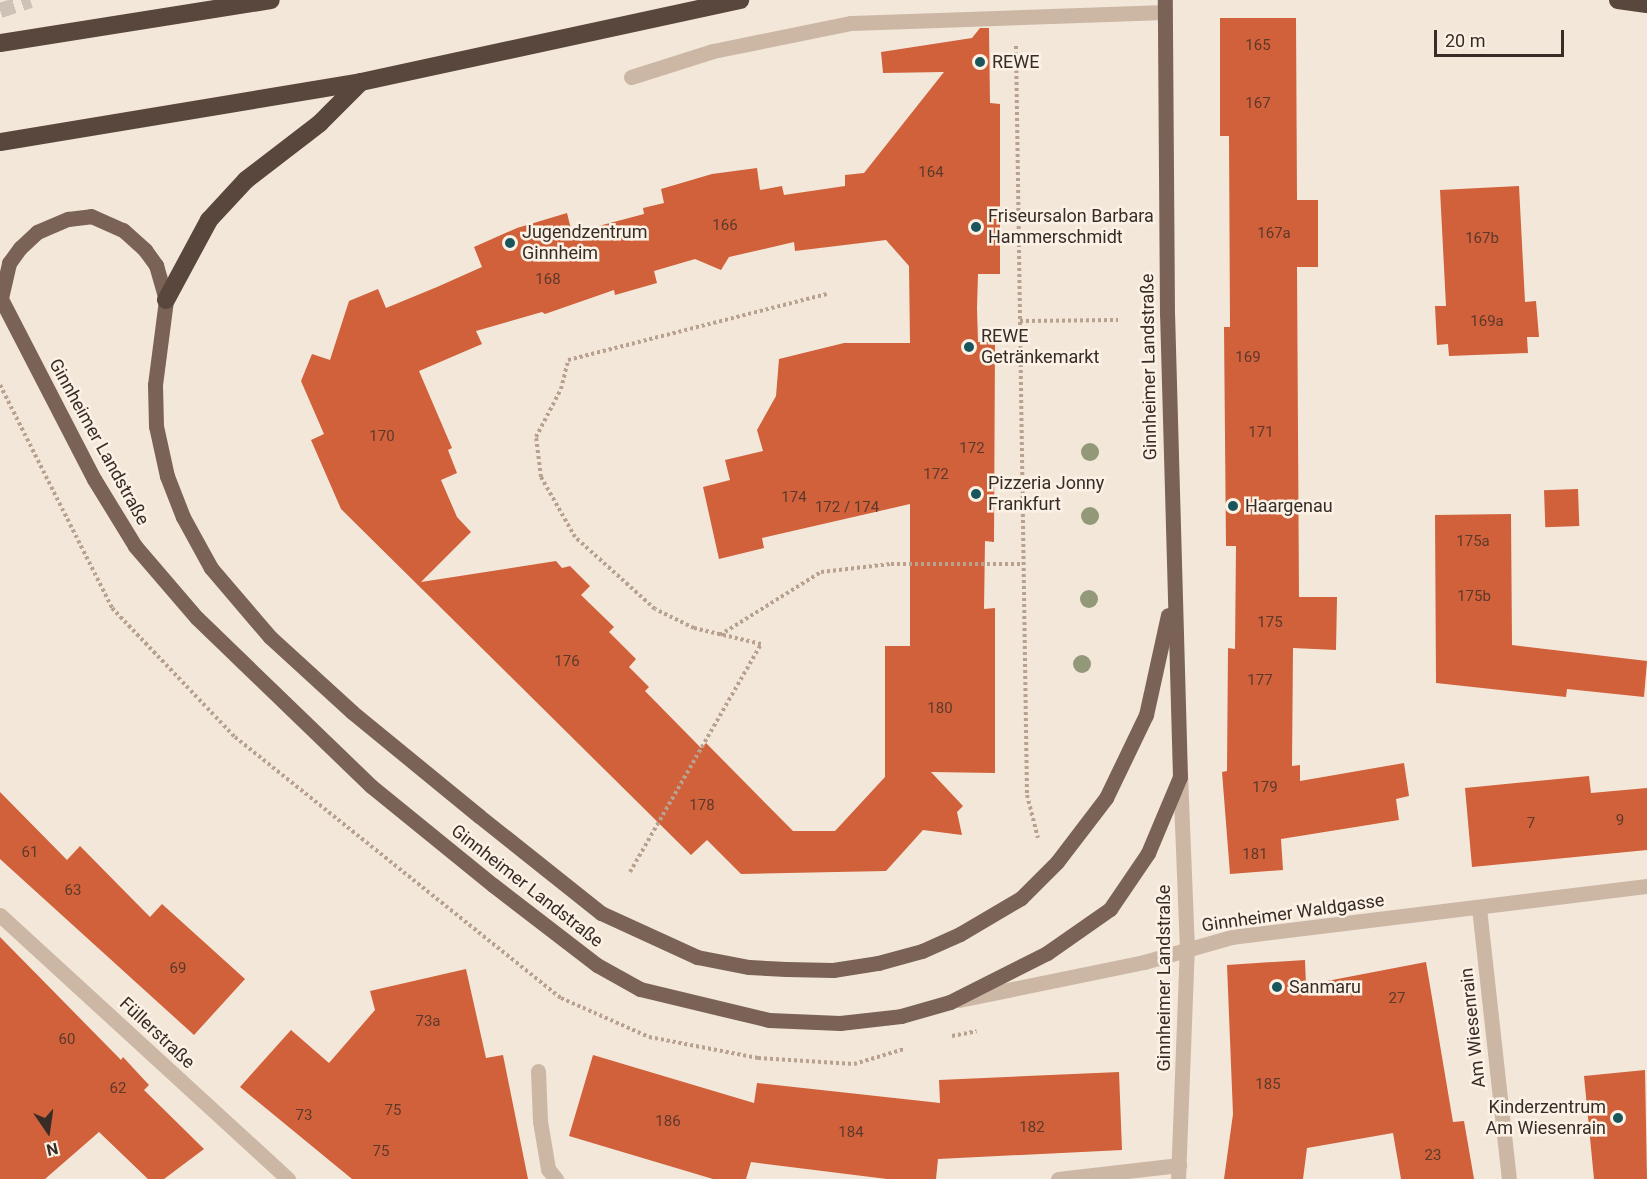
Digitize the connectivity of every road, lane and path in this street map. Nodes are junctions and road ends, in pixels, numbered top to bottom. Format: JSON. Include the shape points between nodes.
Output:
{"nodes":[{"id":1,"x":271,"y":0,"type":"edge"},
{"id":2,"x":740,"y":0,"type":"edge"},
{"id":3,"x":1618,"y":0,"type":"edge"},
{"id":4,"x":1647,"y":4,"type":"edge"},
{"id":5,"x":1165,"y":6,"type":"edge"},
{"id":6,"x":0,"y":43,"type":"edge"},
{"id":7,"x":1016,"y":46,"type":"dead end"},
{"id":8,"x":631,"y":76,"type":"dead end"},
{"id":9,"x":361,"y":82,"type":"junction"},
{"id":10,"x":0,"y":142,"type":"edge"},
{"id":11,"x":827,"y":294,"type":"dead end"},
{"id":12,"x":0,"y":298,"type":"edge"},
{"id":13,"x":166,"y":300,"type":"junction"},
{"id":14,"x":1118,"y":320,"type":"dead end"},
{"id":15,"x":1020,"y":321,"type":"junction"},
{"id":16,"x":1023,"y":564,"type":"junction"},
{"id":17,"x":1174,"y":589,"type":"junction"},
{"id":18,"x":719,"y":636,"type":"junction"},
{"id":19,"x":1180,"y":777,"type":"junction"},
{"id":20,"x":1039,"y":842,"type":"dead end"},
{"id":21,"x":630,"y":873,"type":"dead end"},
{"id":22,"x":1647,"y":886,"type":"edge"},
{"id":23,"x":1479,"y":908,"type":"junction"},
{"id":24,"x":0,"y":915,"type":"edge"},
{"id":25,"x":1187,"y":949,"type":"junction"},
{"id":26,"x":950,"y":1002,"type":"junction"},
{"id":27,"x":538,"y":1071,"type":"dead end"},
{"id":28,"x":1179,"y":1172,"type":"edge"},
{"id":29,"x":288,"y":1179,"type":"edge"},
{"id":30,"x":556,"y":1179,"type":"edge"},
{"id":31,"x":1058,"y":1179,"type":"edge"},
{"id":32,"x":1509,"y":1179,"type":"edge"}],
"edges":[{"from":1,"to":6,"type":"highway"},
{"from":2,"to":9,"type":"highway"},
{"from":3,"to":4,"type":"highway"},
{"from":5,"to":8,"type":"street","via":[[851,23],[713,51]]},
{"from":5,"to":17,"type":"main road","name":"Ginnheimer Landstraße"},
{"from":7,"to":15,"type":"path"},
{"from":9,"to":10,"type":"highway"},
{"from":9,"to":13,"type":"highway","via":[[320,123],[246,180],[209,220]]},
{"from":11,"to":18,"type":"path","via":[[568,360],[561,389],[536,437],[540,477],[575,537],[655,609]]},
{"from":12,"to":13,"type":"main road","via":[[9,263],[37,232],[68,219],[91,216],[123,230],[145,250],[156,265]]},
{"from":12,"to":26,"type":"main road","name":"Ginnheimer Landstraße","via":[[94,479],[135,546],[197,618],[371,786],[597,965],[640,989],[769,1020],[840,1023],[901,1016]]},
{"from":13,"to":17,"type":"main road","name":"Ginnheimer Landstraße","via":[[155,385],[156,426],[175,496],[211,568],[270,637],[479,816],[601,913],[697,957],[786,969],[833,969],[878,963],[922,951],[1021,898],[1057,862],[1106,798],[1146,715]]},
{"from":14,"to":15,"type":"path"},
{"from":15,"to":16,"type":"path"},
{"from":16,"to":18,"type":"path","via":[[891,564],[821,572]]},
{"from":16,"to":20,"type":"path","via":[[1027,795]]},
{"from":17,"to":19,"type":"main road","name":"Ginnheimer Landstraße"},
{"from":18,"to":21,"type":"path","via":[[761,644]]},
{"from":19,"to":25,"type":"street","name":"Ginnheimer Landstraße"},
{"from":19,"to":26,"type":"main road","name":"Ginnheimer Landstraße","via":[[1148,854],[1110,909],[1047,953]]},
{"from":22,"to":23,"type":"street","name":"Ginnheimer Waldgasse"},
{"from":23,"to":25,"type":"street","name":"Ginnheimer Waldgasse","via":[[1230,937]]},
{"from":23,"to":32,"type":"street","name":"Am Wiesenrain"},
{"from":24,"to":29,"type":"street","name":"Füllerstraße"},
{"from":25,"to":26,"type":"street","name":"Ginnheimer Waldgasse","via":[[1144,962]]},
{"from":25,"to":28,"type":"street","name":"Ginnheimer Landstraße"},
{"from":27,"to":30,"type":"street","via":[[540,1121],[548,1169]]},
{"from":28,"to":31,"type":"street"}]}
